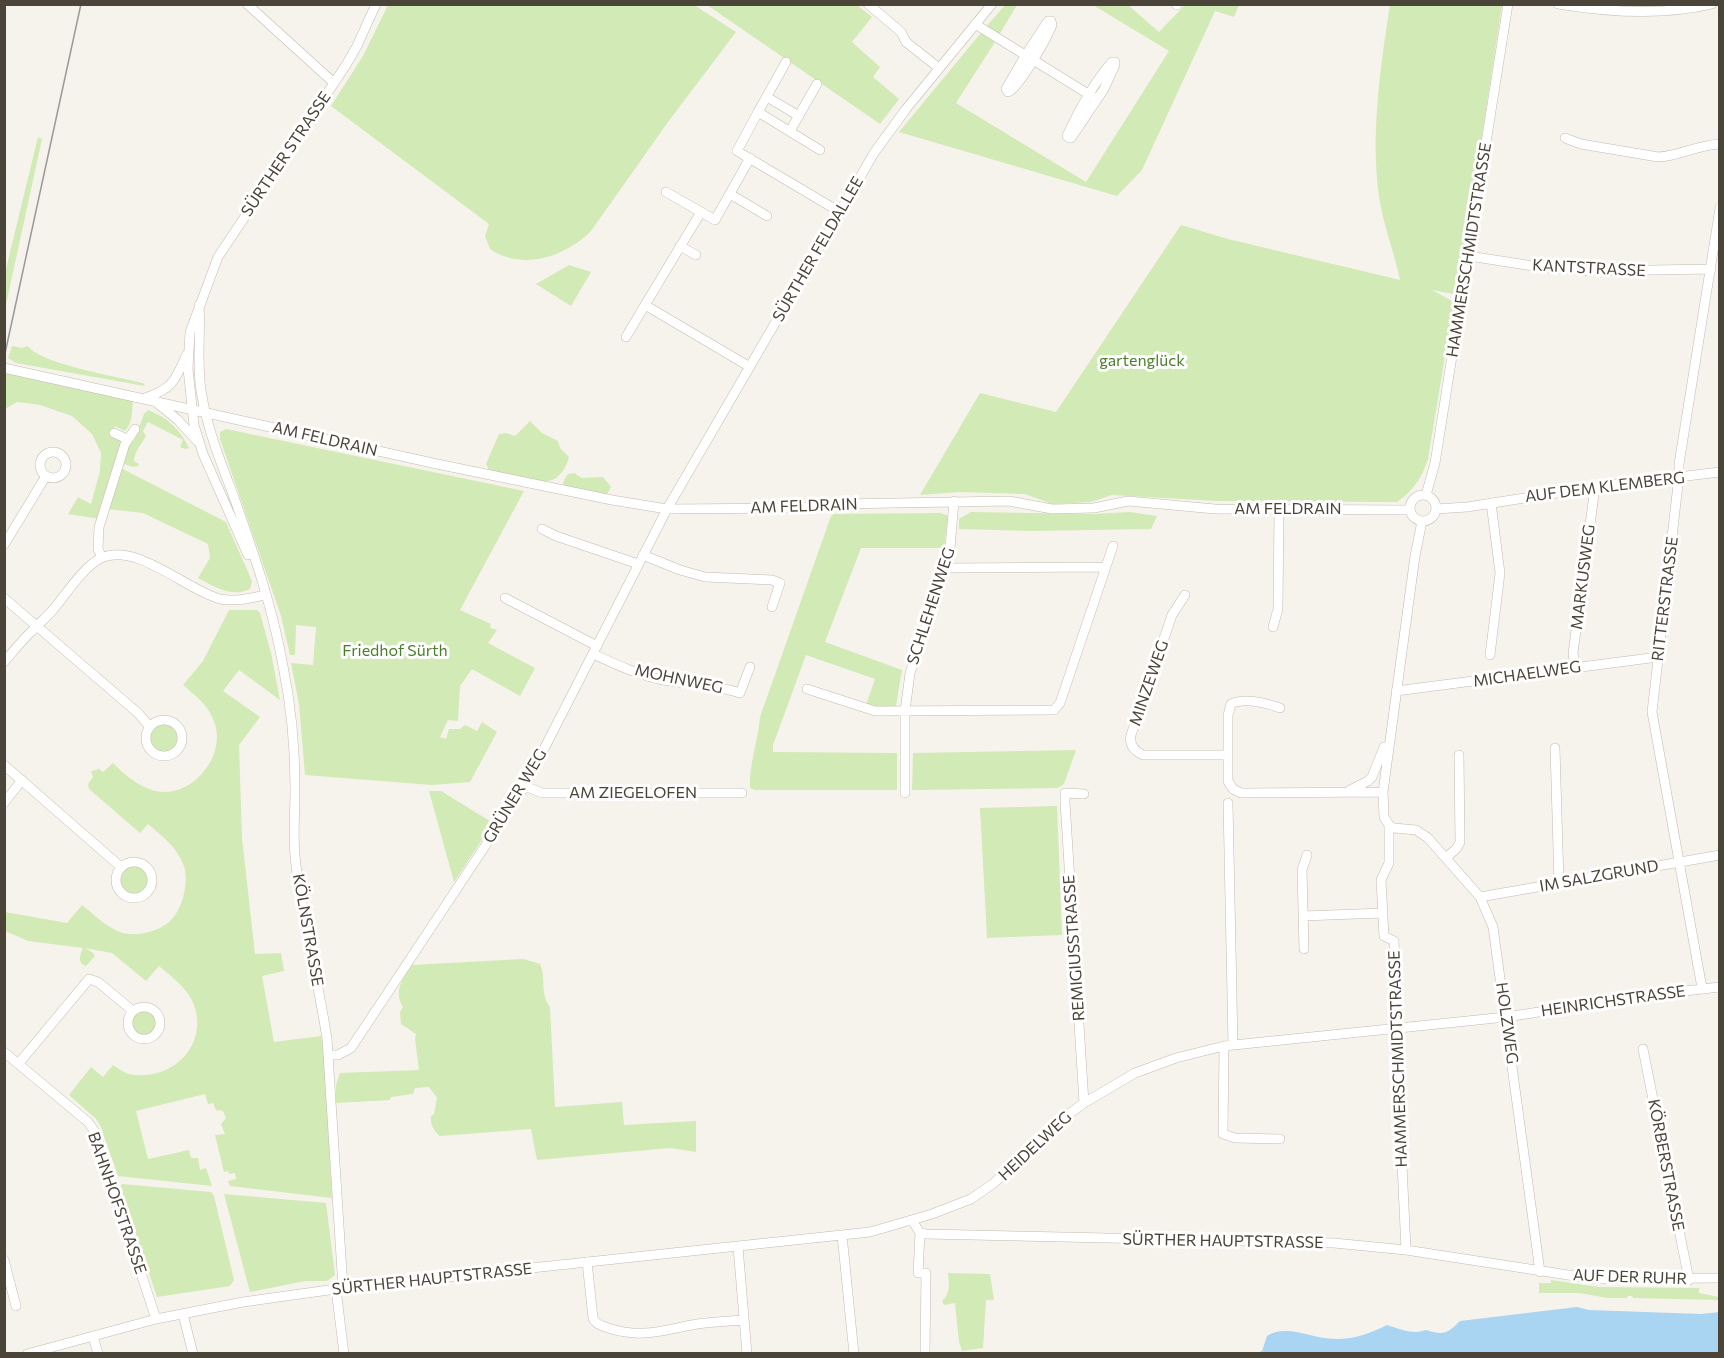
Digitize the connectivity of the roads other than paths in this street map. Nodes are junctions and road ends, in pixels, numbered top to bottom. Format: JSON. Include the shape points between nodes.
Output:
{"nodes":[{"id":1,"x":247,"y":4,"type":"edge"},
{"id":2,"x":376,"y":4,"type":"edge"},
{"id":3,"x":868,"y":4,"type":"edge"},
{"id":4,"x":992,"y":4,"type":"edge"},
{"id":5,"x":1508,"y":4,"type":"edge"},
{"id":6,"x":1558,"y":4,"type":"edge"},
{"id":7,"x":1712,"y":4,"type":"edge"},
{"id":8,"x":880,"y":8,"type":"edge"},
{"id":9,"x":975,"y":24,"type":"junction"},
{"id":10,"x":786,"y":62,"type":"dead end"},
{"id":11,"x":939,"y":68,"type":"junction"},
{"id":12,"x":334,"y":83,"type":"junction"},
{"id":13,"x":817,"y":84,"type":"dead end"},
{"id":14,"x":767,"y":97,"type":"junction"},
{"id":15,"x":1093,"y":97,"type":"dead end"},
{"id":16,"x":758,"y":112,"type":"junction"},
{"id":17,"x":799,"y":116,"type":"junction"},
{"id":18,"x":790,"y":132,"type":"junction"},
{"id":19,"x":1565,"y":138,"type":"dead end"},
{"id":20,"x":1719,"y":144,"type":"edge"},
{"id":21,"x":820,"y":150,"type":"dead end"},
{"id":22,"x":750,"y":158,"type":"junction"},
{"id":23,"x":666,"y":192,"type":"dead end"},
{"id":24,"x":730,"y":194,"type":"junction"},
{"id":25,"x":1719,"y":208,"type":"edge"},
{"id":26,"x":701,"y":212,"type":"junction"},
{"id":27,"x":840,"y":212,"type":"junction"},
{"id":28,"x":767,"y":216,"type":"dead end"},
{"id":29,"x":1717,"y":245,"type":"edge"},
{"id":30,"x":680,"y":246,"type":"junction"},
{"id":31,"x":696,"y":255,"type":"dead end"},
{"id":32,"x":1468,"y":256,"type":"junction"},
{"id":33,"x":1711,"y":269,"type":"junction"},
{"id":34,"x":199,"y":305,"type":"junction"},
{"id":35,"x":645,"y":305,"type":"junction"},
{"id":36,"x":626,"y":337,"type":"dead end"},
{"id":37,"x":189,"y":349,"type":"junction"},
{"id":38,"x":750,"y":367,"type":"junction"},
{"id":39,"x":4,"y":368,"type":"edge"},
{"id":40,"x":145,"y":398,"type":"junction"},
{"id":41,"x":155,"y":402,"type":"junction"},
{"id":42,"x":192,"y":410,"type":"junction"},
{"id":43,"x":206,"y":413,"type":"junction"},
{"id":44,"x":135,"y":429,"type":"dead end"},
{"id":45,"x":114,"y":433,"type":"dead end"},
{"id":46,"x":127,"y":439,"type":"junction"},
{"id":47,"x":199,"y":443,"type":"junction"},
{"id":48,"x":1719,"y":472,"type":"edge"},
{"id":49,"x":46,"y":476,"type":"dead end"},
{"id":50,"x":1679,"y":477,"type":"junction"},
{"id":51,"x":1594,"y":487,"type":"junction"},
{"id":52,"x":1426,"y":495,"type":"junction"},
{"id":53,"x":954,"y":501,"type":"junction"},
{"id":54,"x":1491,"y":503,"type":"junction"},
{"id":55,"x":667,"y":509,"type":"junction"},
{"id":56,"x":1279,"y":509,"type":"junction"},
{"id":57,"x":1436,"y":509,"type":"junction"},
{"id":58,"x":1410,"y":510,"type":"junction"},
{"id":59,"x":1422,"y":521,"type":"junction"},
{"id":60,"x":542,"y":529,"type":"dead end"},
{"id":61,"x":4,"y":545,"type":"edge"},
{"id":62,"x":1113,"y":546,"type":"dead end"},
{"id":63,"x":643,"y":555,"type":"junction"},
{"id":64,"x":102,"y":558,"type":"junction"},
{"id":65,"x":638,"y":564,"type":"junction"},
{"id":66,"x":1106,"y":567,"type":"junction"},
{"id":67,"x":947,"y":568,"type":"junction"},
{"id":68,"x":259,"y":576,"type":"junction"},
{"id":69,"x":265,"y":595,"type":"junction"},
{"id":70,"x":1185,"y":595,"type":"dead end"},
{"id":71,"x":4,"y":598,"type":"edge"},
{"id":72,"x":505,"y":598,"type":"dead end"},
{"id":73,"x":772,"y":607,"type":"dead end"},
{"id":74,"x":36,"y":627,"type":"junction"},
{"id":75,"x":1273,"y":627,"type":"dead end"},
{"id":76,"x":595,"y":650,"type":"junction"},
{"id":77,"x":1490,"y":655,"type":"dead end"},
{"id":78,"x":1658,"y":657,"type":"junction"},
{"id":79,"x":4,"y":662,"type":"edge"},
{"id":80,"x":750,"y":667,"type":"dead end"},
{"id":81,"x":1575,"y":668,"type":"junction"},
{"id":82,"x":807,"y":689,"type":"dead end"},
{"id":83,"x":1396,"y":691,"type":"junction"},
{"id":84,"x":1280,"y":708,"type":"dead end"},
{"id":85,"x":905,"y":711,"type":"junction"},
{"id":86,"x":150,"y":727,"type":"dead end"},
{"id":87,"x":1389,"y":737,"type":"junction"},
{"id":88,"x":1555,"y":748,"type":"dead end"},
{"id":89,"x":1228,"y":755,"type":"junction"},
{"id":90,"x":1459,"y":755,"type":"dead end"},
{"id":91,"x":4,"y":765,"type":"edge"},
{"id":92,"x":22,"y":780,"type":"junction"},
{"id":93,"x":525,"y":786,"type":"junction"},
{"id":94,"x":1346,"y":792,"type":"junction"},
{"id":95,"x":1383,"y":792,"type":"junction"},
{"id":96,"x":742,"y":793,"type":"dead end"},
{"id":97,"x":905,"y":793,"type":"dead end"},
{"id":98,"x":1084,"y":794,"type":"dead end"},
{"id":99,"x":4,"y":803,"type":"edge"},
{"id":100,"x":1228,"y":803,"type":"dead end"},
{"id":101,"x":1389,"y":825,"type":"junction"},
{"id":102,"x":1307,"y":855,"type":"dead end"},
{"id":103,"x":1719,"y":855,"type":"edge"},
{"id":104,"x":1446,"y":858,"type":"junction"},
{"id":105,"x":1678,"y":862,"type":"junction"},
{"id":106,"x":121,"y":867,"type":"junction"},
{"id":107,"x":1558,"y":883,"type":"junction"},
{"id":108,"x":1480,"y":897,"type":"junction"},
{"id":109,"x":1383,"y":913,"type":"junction"},
{"id":110,"x":1303,"y":916,"type":"junction"},
{"id":111,"x":1304,"y":950,"type":"dead end"},
{"id":112,"x":1719,"y":987,"type":"edge"},
{"id":113,"x":1702,"y":988,"type":"junction"},
{"id":114,"x":133,"y":1011,"type":"dead end"},
{"id":115,"x":1506,"y":1017,"type":"junction"},
{"id":116,"x":1396,"y":1028,"type":"junction"},
{"id":117,"x":1229,"y":1046,"type":"junction"},
{"id":118,"x":1643,"y":1049,"type":"dead end"},
{"id":119,"x":4,"y":1052,"type":"edge"},
{"id":120,"x":328,"y":1055,"type":"junction"},
{"id":121,"x":19,"y":1063,"type":"junction"},
{"id":122,"x":1084,"y":1103,"type":"junction"},
{"id":123,"x":1280,"y":1139,"type":"dead end"},
{"id":124,"x":912,"y":1220,"type":"junction"},
{"id":125,"x":920,"y":1233,"type":"junction"},
{"id":126,"x":842,"y":1235,"type":"junction"},
{"id":127,"x":738,"y":1247,"type":"junction"},
{"id":128,"x":1406,"y":1250,"type":"junction"},
{"id":129,"x":4,"y":1260,"type":"edge"},
{"id":130,"x":587,"y":1262,"type":"junction"},
{"id":131,"x":1540,"y":1272,"type":"junction"},
{"id":132,"x":1719,"y":1278,"type":"edge"},
{"id":133,"x":1689,"y":1280,"type":"junction"},
{"id":134,"x":339,"y":1289,"type":"junction"},
{"id":135,"x":16,"y":1306,"type":"dead end"},
{"id":136,"x":183,"y":1314,"type":"junction"},
{"id":137,"x":156,"y":1319,"type":"junction"},
{"id":138,"x":744,"y":1320,"type":"junction"},
{"id":139,"x":93,"y":1336,"type":"junction"},
{"id":140,"x":27,"y":1353,"type":"edge"},
{"id":141,"x":98,"y":1353,"type":"edge"},
{"id":142,"x":193,"y":1353,"type":"edge"},
{"id":143,"x":344,"y":1353,"type":"edge"},
{"id":144,"x":747,"y":1353,"type":"edge"},
{"id":145,"x":854,"y":1353,"type":"edge"},
{"id":146,"x":925,"y":1353,"type":"edge"}],
"edges":[{"from":1,"to":12,"type":"street"},
{"from":2,"to":12,"type":"street","name":"SÜRTHER STRASSE"},
{"from":3,"to":8,"type":"street"},
{"from":4,"to":9,"type":"street","name":"SÜRTHER FELDALLEE"},
{"from":5,"to":32,"type":"street","name":"HAMMERSCHMIDTSTRASSE"},
{"from":6,"to":7,"type":"street","via":[[1640,11]]},
{"from":8,"to":11,"type":"street","via":[[906,42]]},
{"from":9,"to":11,"type":"street","name":"SÜRTHER FELDALLEE"},
{"from":9,"to":15,"type":"street"},
{"from":10,"to":14,"type":"street"},
{"from":11,"to":27,"type":"street","name":"SÜRTHER FELDALLEE","via":[[889,132]]},
{"from":12,"to":34,"type":"street","name":"SÜRTHER STRASSE","via":[[218,257]]},
{"from":13,"to":17,"type":"street"},
{"from":14,"to":16,"type":"street"},
{"from":14,"to":17,"type":"street"},
{"from":16,"to":18,"type":"street"},
{"from":16,"to":22,"type":"street","via":[[737,151]]},
{"from":17,"to":18,"type":"street"},
{"from":18,"to":21,"type":"street"},
{"from":19,"to":20,"type":"street","via":[[1658,157]]},
{"from":22,"to":24,"type":"street"},
{"from":22,"to":27,"type":"street"},
{"from":23,"to":26,"type":"street"},
{"from":24,"to":26,"type":"street","via":[[715,220]]},
{"from":24,"to":28,"type":"street"},
{"from":25,"to":29,"type":"street","name":"RITTERSTRASSE"},
{"from":26,"to":30,"type":"street"},
{"from":27,"to":38,"type":"street","name":"SÜRTHER FELDALLEE"},
{"from":29,"to":33,"type":"street","name":"RITTERSTRASSE"},
{"from":30,"to":31,"type":"street"},
{"from":30,"to":35,"type":"street"},
{"from":32,"to":33,"type":"street","name":"KANTSTRASSE","via":[[1594,271]]},
{"from":32,"to":52,"type":"street","name":"HAMMERSCHMIDTSTRASSE","via":[[1435,463]]},
{"from":33,"to":50,"type":"street","name":"RITTERSTRASSE"},
{"from":34,"to":37,"type":"street","name":"SÜRTHER STRASSE"},
{"from":34,"to":43,"type":"street","name":"SÜRTHER STRASSE","via":[[199,374]]},
{"from":35,"to":36,"type":"street"},
{"from":35,"to":38,"type":"street"},
{"from":37,"to":40,"type":"street","via":[[170,386]]},
{"from":37,"to":42,"type":"street","name":"SÜRTHER STRASSE"},
{"from":38,"to":55,"type":"street","name":"SÜRTHER FELDALLEE"},
{"from":39,"to":40,"type":"street"},
{"from":40,"to":41,"type":"street"},
{"from":41,"to":42,"type":"street","name":"AM FELDRAIN"},
{"from":41,"to":47,"type":"street"},
{"from":42,"to":43,"type":"street","name":"AM FELDRAIN"},
{"from":42,"to":47,"type":"street","name":"KÖLNSTRASSE"},
{"from":43,"to":55,"type":"street","name":"AM FELDRAIN","via":[[469,471]]},
{"from":43,"to":68,"type":"street","name":"KÖLNSTRASSE"},
{"from":44,"to":46,"type":"street"},
{"from":45,"to":46,"type":"street"},
{"from":46,"to":64,"type":"street","via":[[99,528],[98,549]]},
{"from":47,"to":68,"type":"street","name":"KÖLNSTRASSE"},
{"from":48,"to":50,"type":"street","name":"AUF DEM KLEMBERG"},
{"from":49,"to":61,"type":"street"},
{"from":50,"to":51,"type":"street","name":"AUF DEM KLEMBERG"},
{"from":50,"to":78,"type":"street","name":"RITTERSTRASSE"},
{"from":51,"to":54,"type":"street","name":"AUF DEM KLEMBERG"},
{"from":51,"to":81,"type":"street","name":"MARKUSWEG"},
{"from":52,"to":57,"type":"street","via":[[1434,501]]},
{"from":52,"to":58,"type":"street","via":[[1415,498]]},
{"from":53,"to":55,"type":"street","name":"AM FELDRAIN"},
{"from":53,"to":56,"type":"street","name":"AM FELDRAIN","via":[[1009,501],[1052,509],[1094,508],[1128,501],[1215,509]]},
{"from":53,"to":67,"type":"street","name":"SCHLEHENWEG"},
{"from":54,"to":57,"type":"street","name":"AUF DEM KLEMBERG"},
{"from":54,"to":77,"type":"street","via":[[1500,573]]},
{"from":55,"to":63,"type":"street","name":"GRÜNER WEG"},
{"from":56,"to":58,"type":"street","name":"AM FELDRAIN"},
{"from":56,"to":75,"type":"street","via":[[1278,609]]},
{"from":57,"to":59,"type":"street","via":[[1430,519]]},
{"from":58,"to":59,"type":"street","via":[[1413,517]]},
{"from":59,"to":83,"type":"street","name":"HAMMERSCHMIDTSTRASSE"},
{"from":60,"to":65,"type":"street"},
{"from":62,"to":66,"type":"street"},
{"from":63,"to":65,"type":"street","name":"GRÜNER WEG"},
{"from":63,"to":73,"type":"street","via":[[705,577],[772,580],[780,584]]},
{"from":64,"to":69,"type":"street","via":[[134,557],[222,599]]},
{"from":64,"to":74,"type":"street"},
{"from":65,"to":76,"type":"street","name":"GRÜNER WEG"},
{"from":66,"to":67,"type":"street"},
{"from":66,"to":85,"type":"street","via":[[1056,709]]},
{"from":67,"to":85,"type":"street","name":"SCHLEHENWEG","via":[[910,673]]},
{"from":68,"to":69,"type":"street","name":"KÖLNSTRASSE"},
{"from":69,"to":120,"type":"street","name":"KÖLNSTRASSE","via":[[290,709],[295,856]]},
{"from":70,"to":89,"type":"street","name":"MINZEWEG","via":[[1172,615],[1131,744],[1143,755]]},
{"from":71,"to":74,"type":"street"},
{"from":72,"to":76,"type":"street"},
{"from":74,"to":79,"type":"street"},
{"from":74,"to":86,"type":"street"},
{"from":76,"to":80,"type":"street","name":"MOHNWEG","via":[[613,663],[652,677],[741,693]]},
{"from":76,"to":93,"type":"street","name":"GRÜNER WEG"},
{"from":78,"to":81,"type":"street","name":"MICHAELWEG"},
{"from":78,"to":105,"type":"street","name":"RITTERSTRASSE","via":[[1653,724]]},
{"from":81,"to":83,"type":"street","name":"MICHAELWEG"},
{"from":82,"to":85,"type":"street","via":[[864,709]]},
{"from":83,"to":87,"type":"street","name":"HAMMERSCHMIDTSTRASSE"},
{"from":84,"to":89,"type":"street","via":[[1257,702],[1231,704]]},
{"from":85,"to":97,"type":"street","name":"SCHLEHENWEG"},
{"from":87,"to":94,"type":"street","via":[[1372,777]]},
{"from":87,"to":95,"type":"street","name":"HAMMERSCHMIDTSTRASSE"},
{"from":88,"to":107,"type":"street"},
{"from":89,"to":94,"type":"street","via":[[1228,781],[1241,793]]},
{"from":90,"to":104,"type":"street","via":[[1460,842]]},
{"from":91,"to":92,"type":"street"},
{"from":92,"to":99,"type":"street"},
{"from":92,"to":106,"type":"street"},
{"from":93,"to":96,"type":"street","name":"AM ZIEGELOFEN","via":[[542,794]]},
{"from":93,"to":120,"type":"street","name":"GRÜNER WEG","via":[[351,1048]]},
{"from":94,"to":95,"type":"street"},
{"from":95,"to":101,"type":"street","name":"HAMMERSCHMIDTSTRASSE","via":[[1384,817]]},
{"from":98,"to":122,"type":"street","name":"REMIGIUSSTRASSE","via":[[1065,793]]},
{"from":100,"to":117,"type":"street"},
{"from":101,"to":104,"type":"street","name":"HOLZWEG","via":[[1421,831]]},
{"from":101,"to":109,"type":"street","name":"HAMMERSCHMIDTSTRASSE","via":[[1389,863],[1381,880]]},
{"from":102,"to":110,"type":"street","via":[[1302,870]]},
{"from":103,"to":105,"type":"street","name":"IM SALZGRUND"},
{"from":104,"to":108,"type":"street","name":"HOLZWEG"},
{"from":105,"to":107,"type":"street","name":"IM SALZGRUND"},
{"from":105,"to":113,"type":"street","name":"RITTERSTRASSE"},
{"from":106,"to":106,"type":"street","via":[[133,861],[147,867],[152,880],[146,894],[132,898],[120,891],[116,877]]},
{"from":107,"to":108,"type":"street","name":"IM SALZGRUND"},
{"from":108,"to":115,"type":"street","name":"HOLZWEG","via":[[1493,927]]},
{"from":109,"to":110,"type":"street"},
{"from":109,"to":116,"type":"street","name":"HAMMERSCHMIDTSTRASSE","via":[[1384,936],[1394,941]]},
{"from":110,"to":111,"type":"street"},
{"from":112,"to":113,"type":"street","name":"HEINRICHSTRASSE"},
{"from":113,"to":115,"type":"street","name":"HEINRICHSTRASSE"},
{"from":114,"to":121,"type":"street","via":[[89,979]]},
{"from":115,"to":116,"type":"street","name":"HEIDELWEG"},
{"from":115,"to":131,"type":"street","name":"HOLZWEG"},
{"from":116,"to":117,"type":"street","name":"HEIDELWEG"},
{"from":116,"to":128,"type":"street","name":"HAMMERSCHMIDTSTRASSE"},
{"from":117,"to":122,"type":"street","name":"HEIDELWEG","via":[[1154,1066]]},
{"from":117,"to":123,"type":"street","via":[[1223,1134]]},
{"from":118,"to":133,"type":"street","name":"KÖRBERSTRASSE"},
{"from":119,"to":121,"type":"street","name":"BAHNHOFSTRASSE"},
{"from":120,"to":134,"type":"street","name":"KÖLNSTRASSE"},
{"from":121,"to":137,"type":"street","name":"BAHNHOFSTRASSE","via":[[95,1132]]},
{"from":122,"to":124,"type":"street","name":"HEIDELWEG","via":[[980,1194]]},
{"from":124,"to":125,"type":"street"},
{"from":124,"to":126,"type":"street","name":"HEIDELWEG"},
{"from":125,"to":128,"type":"street","name":"SÜRTHER HAUPTSTRASSE","via":[[1334,1243]]},
{"from":125,"to":146,"type":"street","via":[[918,1274],[926,1274]]},
{"from":126,"to":127,"type":"street","name":"SÜRTHER HAUPTSTRASSE"},
{"from":126,"to":145,"type":"street"},
{"from":127,"to":130,"type":"street","name":"SÜRTHER HAUPTSTRASSE"},
{"from":127,"to":138,"type":"street"},
{"from":128,"to":131,"type":"street","name":"SÜRTHER HAUPTSTRASSE"},
{"from":129,"to":135,"type":"street"},
{"from":130,"to":134,"type":"street","name":"SÜRTHER HAUPTSTRASSE"},
{"from":130,"to":138,"type":"street","via":[[593,1318],[598,1324],[643,1334]]},
{"from":131,"to":133,"type":"street","name":"AUF DER RUHR","via":[[1594,1279]]},
{"from":132,"to":133,"type":"street","name":"AUF DER RUHR"},
{"from":134,"to":136,"type":"street","name":"SÜRTHER HAUPTSTRASSE"},
{"from":134,"to":143,"type":"street","name":"KÖLNSTRASSE"},
{"from":136,"to":137,"type":"street","name":"SÜRTHER HAUPTSTRASSE"},
{"from":136,"to":142,"type":"street"},
{"from":137,"to":139,"type":"street","name":"SÜRTHER HAUPTSTRASSE"},
{"from":138,"to":144,"type":"street"},
{"from":139,"to":140,"type":"street","name":"SÜRTHER HAUPTSTRASSE"},
{"from":139,"to":141,"type":"street"}]}
